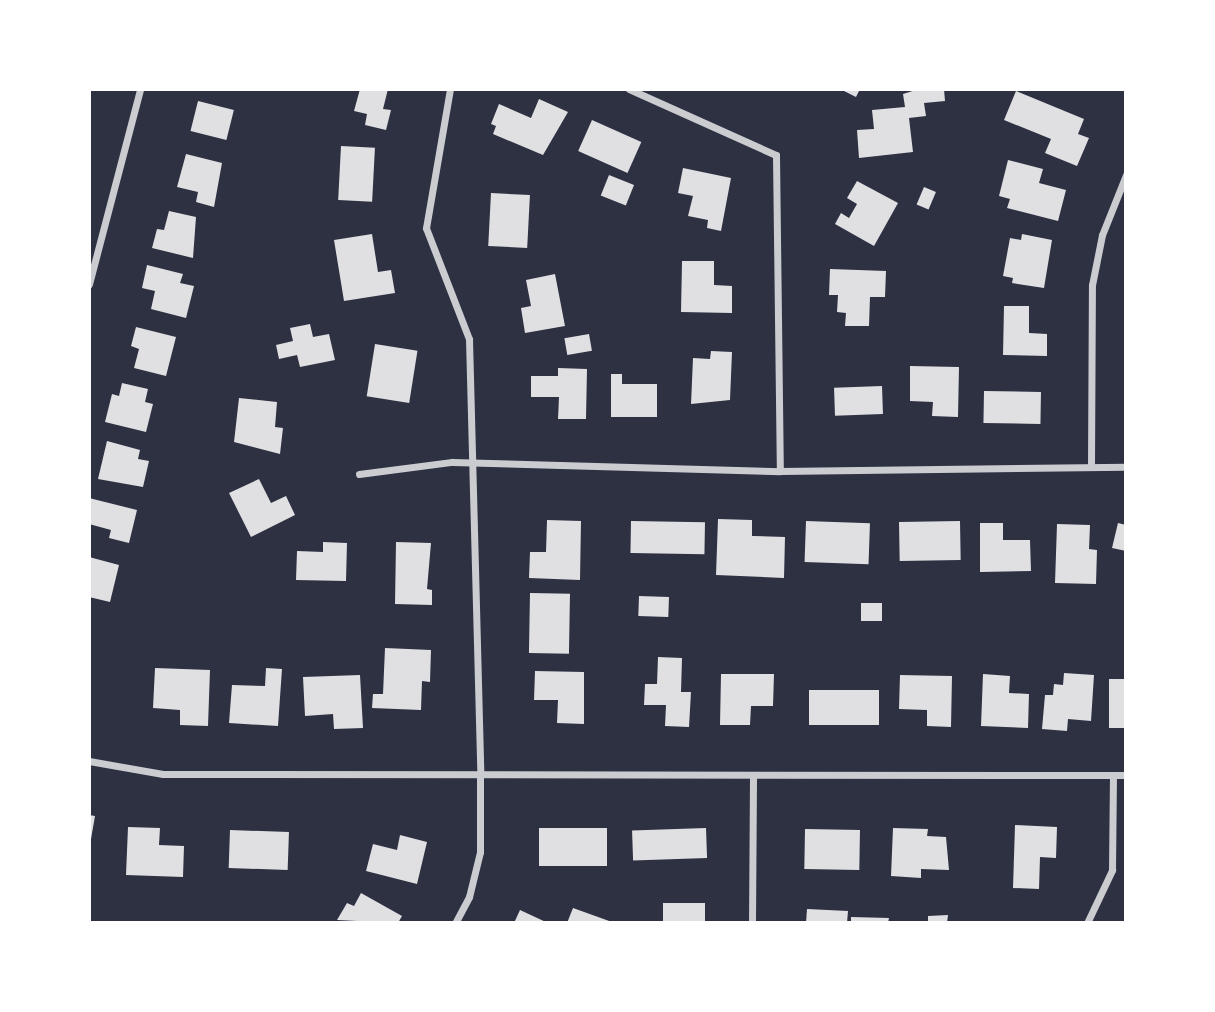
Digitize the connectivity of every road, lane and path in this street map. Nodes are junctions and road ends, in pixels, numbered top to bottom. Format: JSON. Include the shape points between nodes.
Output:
{"nodes":[{"id":1,"x":140,"y":89,"type":"edge"},
{"id":2,"x":450,"y":89,"type":"edge"},
{"id":3,"x":629,"y":89,"type":"edge"},
{"id":4,"x":1126,"y":175,"type":"edge"},
{"id":5,"x":89,"y":284,"type":"edge"},
{"id":6,"x":474,"y":464,"type":"junction"},
{"id":7,"x":1091,"y":466,"type":"junction"},
{"id":8,"x":1126,"y":467,"type":"edge"},
{"id":9,"x":779,"y":471,"type":"junction"},
{"id":10,"x":359,"y":474,"type":"dead end"},
{"id":11,"x":89,"y":761,"type":"edge"},
{"id":12,"x":480,"y":774,"type":"junction"},
{"id":13,"x":1113,"y":775,"type":"junction"},
{"id":14,"x":1126,"y":775,"type":"edge"},
{"id":15,"x":753,"y":777,"type":"junction"},
{"id":16,"x":455,"y":923,"type":"edge"},
{"id":17,"x":752,"y":923,"type":"edge"},
{"id":18,"x":1087,"y":923,"type":"edge"}],
"edges":[{"from":1,"to":5,"type":"street"},
{"from":2,"to":6,"type":"street","via":[[426,228],[469,340]]},
{"from":3,"to":9,"type":"street","via":[[776,155]]},
{"from":4,"to":7,"type":"street","via":[[1102,235],[1092,285]]},
{"from":6,"to":9,"type":"street"},
{"from":6,"to":10,"type":"street","via":[[452,462]]},
{"from":6,"to":12,"type":"street"},
{"from":7,"to":8,"type":"street"},
{"from":7,"to":9,"type":"street"},
{"from":11,"to":12,"type":"street","via":[[163,774]]},
{"from":12,"to":15,"type":"street"},
{"from":12,"to":16,"type":"street","via":[[480,852],[469,897]]},
{"from":13,"to":14,"type":"street"},
{"from":13,"to":15,"type":"street"},
{"from":13,"to":18,"type":"street","via":[[1112,870]]},
{"from":15,"to":17,"type":"street"}]}
